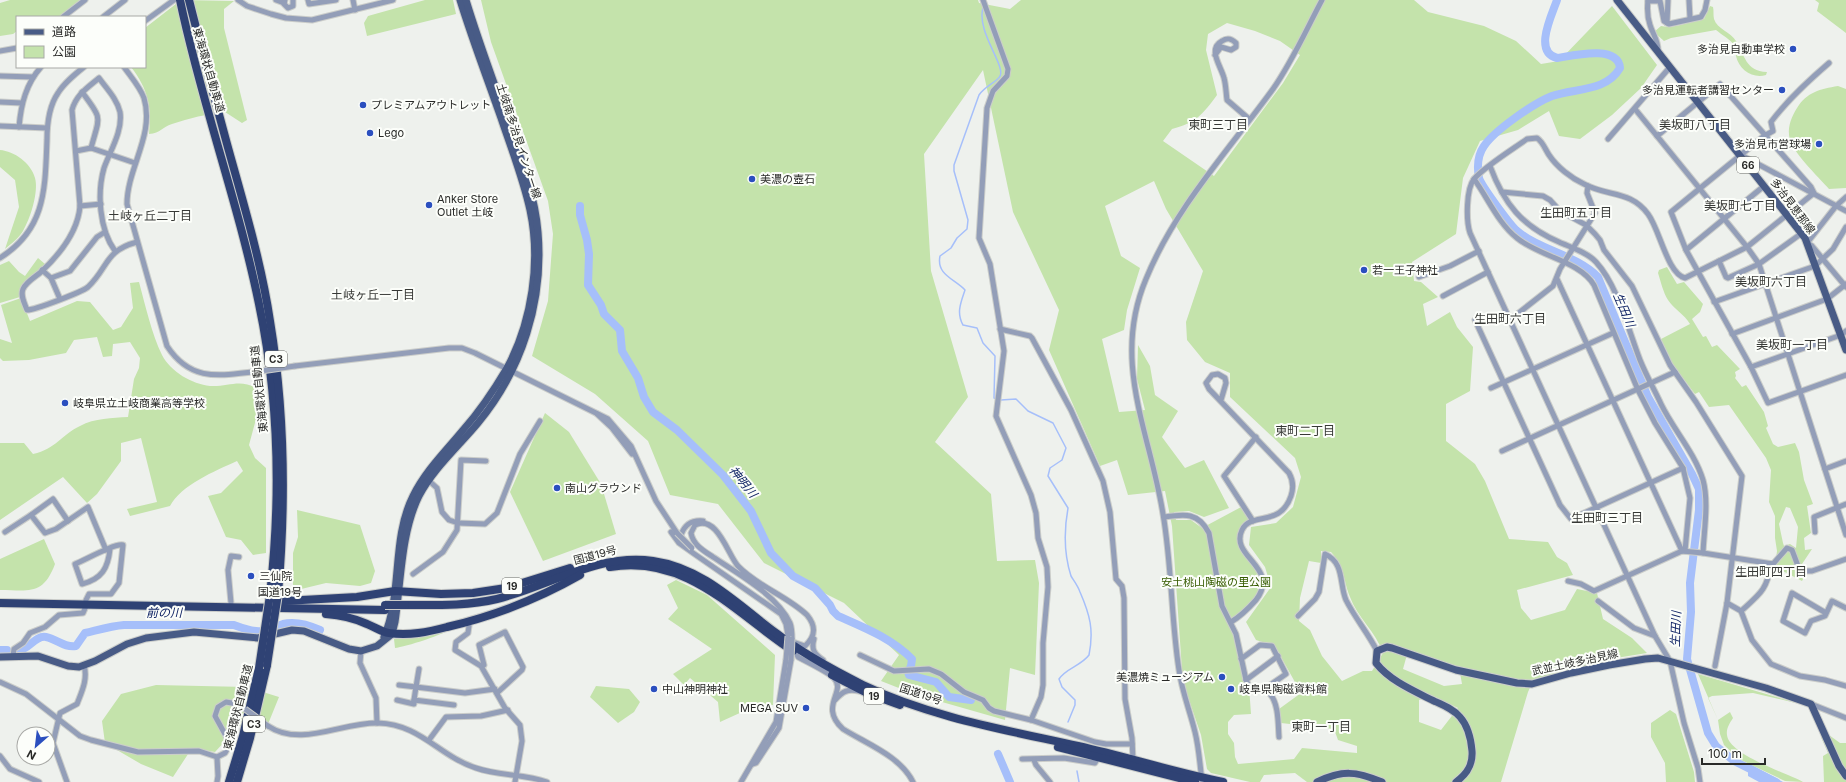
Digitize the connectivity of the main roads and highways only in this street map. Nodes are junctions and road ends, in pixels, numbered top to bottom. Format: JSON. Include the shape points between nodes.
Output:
{"nodes":[{"id":1,"x":180,"y":0,"type":"edge"},
{"id":2,"x":189,"y":0,"type":"edge"},
{"id":3,"x":460,"y":0,"type":"edge"},
{"id":4,"x":466,"y":0,"type":"edge"},
{"id":5,"x":1617,"y":0,"type":"edge"},
{"id":6,"x":219,"y":130,"type":"junction"},
{"id":7,"x":1843,"y":333,"type":"edge"},
{"id":8,"x":1846,"y":350,"type":"edge"},
{"id":9,"x":509,"y":370,"type":"junction"},
{"id":10,"x":626,"y":559,"type":"junction"},
{"id":11,"x":580,"y":575,"type":"junction"},
{"id":12,"x":397,"y":591,"type":"junction"},
{"id":13,"x":273,"y":597,"type":"junction"},
{"id":14,"x":0,"y":600,"type":"edge"},
{"id":15,"x":86,"y":603,"type":"junction"},
{"id":16,"x":0,"y":604,"type":"edge"},
{"id":17,"x":246,"y":608,"type":"junction"},
{"id":18,"x":385,"y":608,"type":"junction"},
{"id":19,"x":405,"y":608,"type":"junction"},
{"id":20,"x":389,"y":634,"type":"junction"},
{"id":21,"x":0,"y":657,"type":"edge"},
{"id":22,"x":1132,"y":763,"type":"junction"},
{"id":23,"x":1846,"y":776,"type":"edge"},
{"id":24,"x":1199,"y":780,"type":"edge"},
{"id":25,"x":229,"y":782,"type":"edge"},
{"id":26,"x":237,"y":782,"type":"edge"},
{"id":27,"x":1223,"y":782,"type":"edge"},
{"id":28,"x":1317,"y":782,"type":"edge"},
{"id":29,"x":1382,"y":782,"type":"edge"},
{"id":30,"x":1456,"y":782,"type":"edge"}],
"edges":[{"from":1,"to":6,"type":"highway","name":"東海環状自動車道","number":"C3","via":[[188,35]]},
{"from":2,"to":6,"type":"highway","name":"東海環状自動車道","number":"C3"},
{"from":3,"to":9,"type":"main road","name":"土岐南多治見インター線","via":[[522,178],[532,222],[534,269],[530,300]]},
{"from":4,"to":9,"type":"main road","name":"土岐南多治見インター線","via":[[529,184],[538,231],[537,294],[531,323]]},
{"from":5,"to":7,"type":"main road","name":"多治見恵那線","number":"66","via":[[1802,233]]},
{"from":6,"to":13,"type":"highway","name":"東海環状自動車道","number":"C3","via":[[256,253],[270,319],[279,382],[284,474],[282,544]]},
{"from":7,"to":8,"type":"main road","name":"多治見恵那線","number":"66"},
{"from":9,"to":12,"type":"main road","name":"土岐南多治見インター線","via":[[488,411],[426,478],[412,497],[405,517]]},
{"from":10,"to":12,"type":"highway","number":"19","via":[[608,558],[506,588],[473,593]]},
{"from":10,"to":19,"type":"highway","name":"国道19号","number":"19","via":[[591,566],[496,599],[468,604]]},
{"from":10,"to":22,"type":"highway","name":"国道19号","number":"19","via":[[653,560],[691,572],[721,590],[802,651],[864,685],[915,705]]},
{"from":11,"to":19,"type":"highway","name":"国道19号","number":"19","via":[[495,604],[468,609]]},
{"from":11,"to":20,"type":"highway","number":"19","via":[[519,605],[468,622],[418,633]]},
{"from":11,"to":22,"type":"highway","name":"国道19号","number":"19","via":[[620,565],[651,567],[675,573],[711,590],[774,639],[791,658],[867,693],[916,711],[1098,757]]},
{"from":12,"to":13,"type":"highway","number":"19","via":[[357,597],[284,600]]},
{"from":12,"to":20,"type":"main road"},
{"from":13,"to":15,"type":"highway","name":"国道19号","number":"19","via":[[231,603]]},
{"from":13,"to":18,"type":"highway","name":"国道19号","number":"19"},
{"from":13,"to":25,"type":"highway","name":"東海環状自動車道","number":"C3","bridge":true,"via":[[243,736]]},
{"from":13,"to":26,"type":"highway","name":"東海環状自動車道","number":"C3","bridge":true,"via":[[267,665]]},
{"from":14,"to":15,"type":"highway","name":"国道19号","number":"19"},
{"from":15,"to":16,"type":"highway","name":"国道19号","number":"19"},
{"from":15,"to":17,"type":"highway","name":"国道19号","number":"19"},
{"from":17,"to":18,"type":"highway","name":"国道19号","number":"19"},
{"from":17,"to":20,"type":"highway","number":"19","via":[[254,611],[336,615],[366,623]]},
{"from":18,"to":19,"type":"highway","name":"国道19号","number":"19"},
{"from":20,"to":21,"type":"main road","via":[[374,648],[361,651],[349,649],[304,631],[292,630],[250,638],[216,632],[194,632],[146,638],[84,665],[68,666],[38,656]]},
{"from":22,"to":24,"type":"highway","name":"国道19号","number":"19"},
{"from":23,"to":30,"type":"main road","name":"武並土岐多治見線","via":[[1811,704],[1766,688],[1670,661],[1645,658],[1532,684],[1456,670],[1392,648],[1377,651],[1376,663],[1382,671],[1401,684],[1452,710],[1465,724],[1470,734],[1472,757],[1467,772]]},
{"from":24,"to":27,"type":"highway","name":"国道19号","number":"19"},
{"from":28,"to":29,"type":"main road","via":[[1344,772]]}]}
